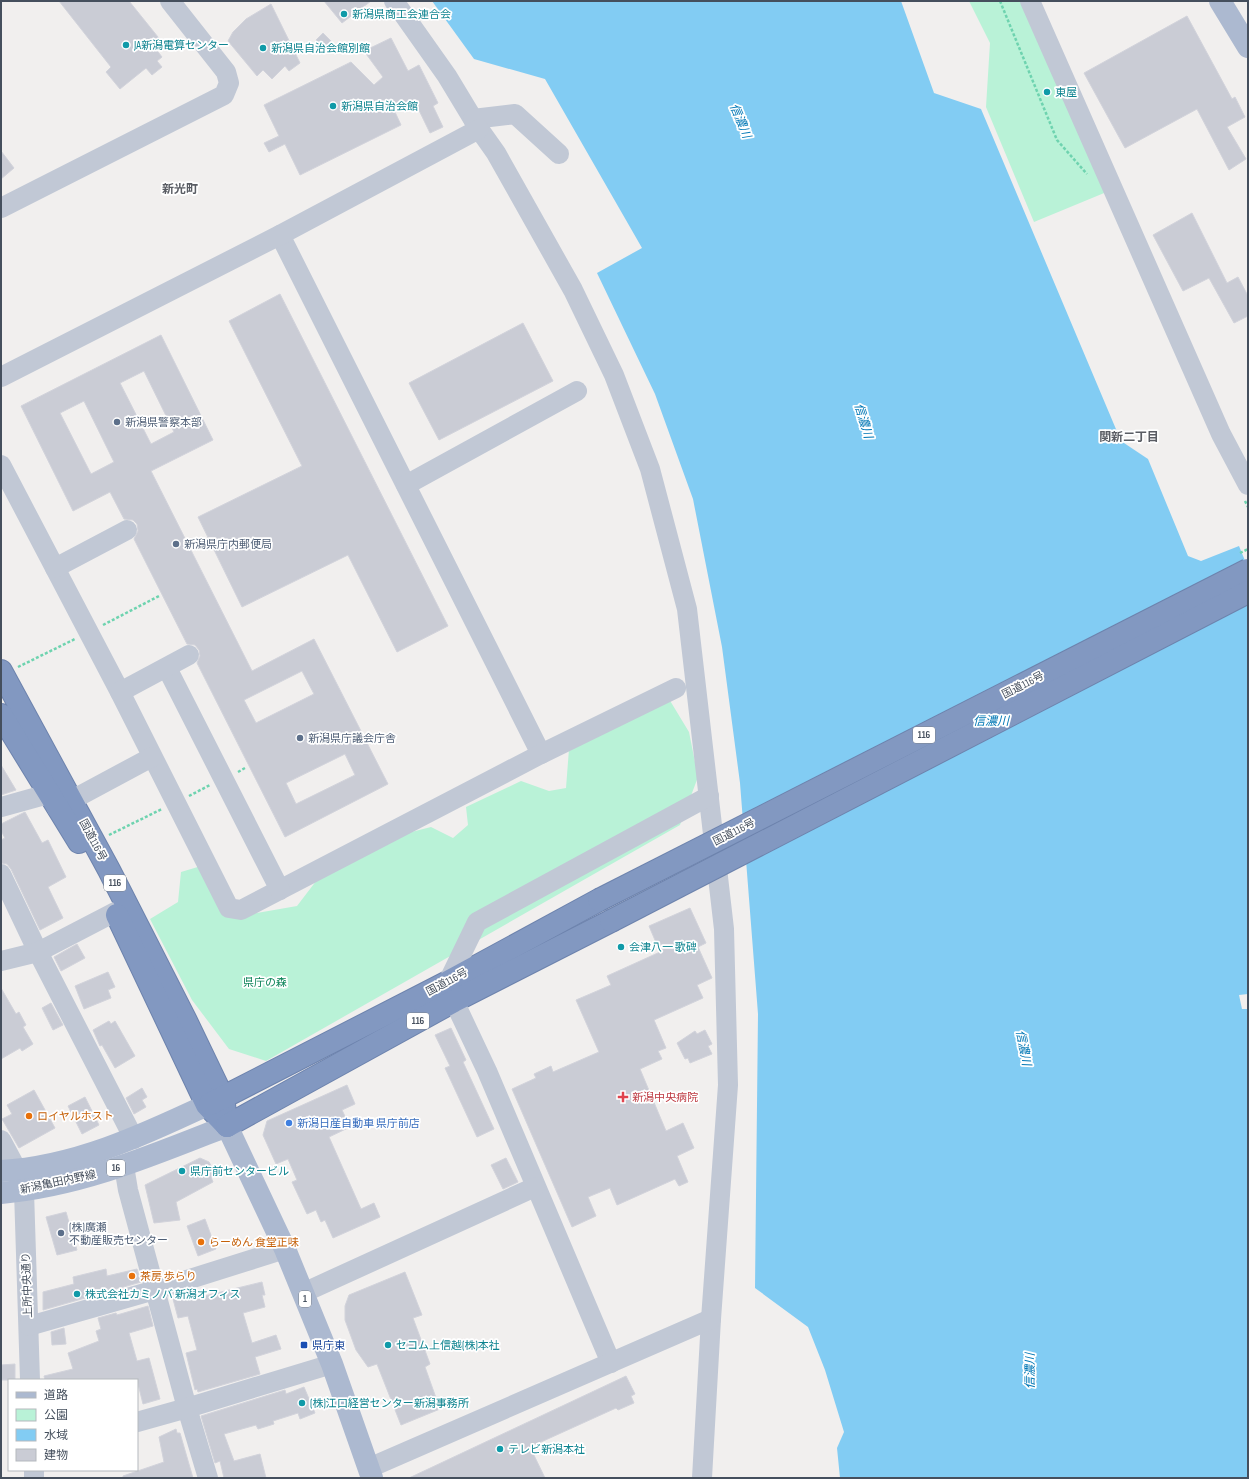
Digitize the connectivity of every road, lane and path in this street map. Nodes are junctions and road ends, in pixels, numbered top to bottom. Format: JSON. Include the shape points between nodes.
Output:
{"nodes":[{"id":1,"x":170,"y":1,"type":"edge"},
{"id":2,"x":394,"y":1,"type":"edge"},
{"id":3,"x":1030,"y":1,"type":"edge"},
{"id":4,"x":1220,"y":1,"type":"edge"},
{"id":5,"x":1248,"y":47,"type":"edge"},
{"id":6,"x":476,"y":124,"type":"junction"},
{"id":7,"x":559,"y":154,"type":"dead end"},
{"id":8,"x":1,"y":208,"type":"edge"},
{"id":9,"x":280,"y":235,"type":"junction"},
{"id":10,"x":1,"y":377,"type":"edge"},
{"id":11,"x":577,"y":391,"type":"dead end"},
{"id":12,"x":1,"y":465,"type":"edge"},
{"id":13,"x":406,"y":485,"type":"junction"},
{"id":14,"x":1248,"y":485,"type":"edge"},
{"id":15,"x":127,"y":530,"type":"dead end"},
{"id":16,"x":55,"y":568,"type":"junction"},
{"id":17,"x":1248,"y":570,"type":"edge"},
{"id":18,"x":1248,"y":592,"type":"edge"},
{"id":19,"x":188,"y":655,"type":"dead end"},
{"id":20,"x":167,"y":668,"type":"junction"},
{"id":21,"x":1,"y":672,"type":"edge"},
{"id":22,"x":676,"y":688,"type":"dead end"},
{"id":23,"x":120,"y":692,"type":"junction"},
{"id":24,"x":1,"y":715,"type":"edge"},
{"id":25,"x":540,"y":754,"type":"junction"},
{"id":26,"x":152,"y":757,"type":"junction"},
{"id":27,"x":710,"y":796,"type":"junction"},
{"id":28,"x":59,"y":801,"type":"junction"},
{"id":29,"x":1,"y":807,"type":"edge"},
{"id":30,"x":1,"y":874,"type":"edge"},
{"id":31,"x":280,"y":890,"type":"junction"},
{"id":32,"x":115,"y":912,"type":"junction"},
{"id":33,"x":38,"y":952,"type":"junction"},
{"id":34,"x":1,"y":961,"type":"edge"},
{"id":35,"x":451,"y":991,"type":"junction"},
{"id":36,"x":215,"y":1101,"type":"junction"},
{"id":37,"x":227,"y":1126,"type":"junction"},
{"id":38,"x":134,"y":1139,"type":"junction"},
{"id":39,"x":1,"y":1140,"type":"edge"},
{"id":40,"x":124,"y":1166,"type":"junction"},
{"id":41,"x":9,"y":1171,"type":"edge"},
{"id":42,"x":535,"y":1187,"type":"junction"},
{"id":43,"x":24,"y":1191,"type":"junction"},
{"id":44,"x":1,"y":1193,"type":"edge"},
{"id":45,"x":285,"y":1249,"type":"junction"},
{"id":46,"x":155,"y":1290,"type":"junction"},
{"id":47,"x":303,"y":1293,"type":"junction"},
{"id":48,"x":711,"y":1319,"type":"junction"},
{"id":49,"x":28,"y":1326,"type":"junction"},
{"id":50,"x":611,"y":1363,"type":"junction"},
{"id":51,"x":332,"y":1364,"type":"junction"},
{"id":52,"x":30,"y":1379,"type":"edge"},
{"id":53,"x":187,"y":1408,"type":"junction"},
{"id":54,"x":138,"y":1422,"type":"edge"},
{"id":55,"x":370,"y":1473,"type":"edge"},
{"id":56,"x":208,"y":1478,"type":"edge"},
{"id":57,"x":702,"y":1478,"type":"edge"}],
"edges":[{"from":1,"to":8,"type":"street","via":[[226,72],[229,83],[224,94]]},
{"from":2,"to":6,"type":"street","via":[[447,76]]},
{"from":3,"to":14,"type":"street","via":[[1221,434]]},
{"from":4,"to":5,"type":"main road"},
{"from":6,"to":7,"type":"street","via":[[515,114]]},
{"from":6,"to":9,"type":"street"},
{"from":6,"to":27,"type":"street","via":[[496,153],[573,290],[614,375],[650,469],[687,609]]},
{"from":9,"to":10,"type":"street"},
{"from":9,"to":13,"type":"street"},
{"from":11,"to":13,"type":"street"},
{"from":12,"to":16,"type":"street"},
{"from":13,"to":25,"type":"street"},
{"from":15,"to":16,"type":"street"},
{"from":16,"to":23,"type":"street"},
{"from":17,"to":35,"type":"highway","name":"国道116号","number":"116","bridge":true,"via":[[599,900]]},
{"from":18,"to":35,"type":"highway","name":"国道116号","number":"116","bridge":true,"via":[[611,921]]},
{"from":19,"to":20,"type":"street"},
{"from":20,"to":23,"type":"street"},
{"from":20,"to":31,"type":"street"},
{"from":21,"to":28,"type":"highway","name":"国道116号","number":"116"},
{"from":22,"to":25,"type":"street"},
{"from":23,"to":26,"type":"street"},
{"from":24,"to":28,"type":"highway","name":"国道116号","number":"116"},
{"from":25,"to":31,"type":"street"},
{"from":26,"to":28,"type":"street"},
{"from":26,"to":31,"type":"street","via":[[229,908],[241,910]]},
{"from":27,"to":35,"type":"street","via":[[477,922]]},
{"from":27,"to":48,"type":"street","via":[[724,929],[728,1085]]},
{"from":28,"to":29,"type":"street"},
{"from":28,"to":32,"type":"highway","name":"国道116号","number":"116"},
{"from":28,"to":36,"type":"highway","name":"国道116号","number":"116","via":[[146,941]]},
{"from":30,"to":33,"type":"street"},
{"from":32,"to":33,"type":"street"},
{"from":32,"to":36,"type":"highway","name":"国道116号","number":"116"},
{"from":33,"to":34,"type":"street"},
{"from":33,"to":38,"type":"street"},
{"from":35,"to":36,"type":"highway","name":"国道116号","number":"116"},
{"from":35,"to":37,"type":"highway","name":"国道116号","number":"116"},
{"from":35,"to":42,"type":"street"},
{"from":36,"to":37,"type":"highway","name":"国道116号","number":"116"},
{"from":36,"to":38,"type":"main road","name":"新潟亀田内野線","number":"16"},
{"from":37,"to":40,"type":"main road","name":"新潟亀田内野線","number":"16"},
{"from":37,"to":45,"type":"main road","number":"1"},
{"from":38,"to":41,"type":"main road","name":"新潟亀田内野線","number":"16","via":[[72,1160]]},
{"from":39,"to":41,"type":"street","name":"上所中央通り"},
{"from":40,"to":43,"type":"main road","name":"新潟亀田内野線","number":"16","via":[[78,1180]]},
{"from":40,"to":46,"type":"street"},
{"from":41,"to":43,"type":"street","name":"上所中央通り"},
{"from":42,"to":47,"type":"street"},
{"from":42,"to":50,"type":"street"},
{"from":43,"to":44,"type":"main road","name":"新潟亀田内野線","number":"16"},
{"from":43,"to":49,"type":"street","name":"上所中央通り"},
{"from":45,"to":46,"type":"street"},
{"from":45,"to":47,"type":"main road","number":"1"},
{"from":46,"to":49,"type":"street"},
{"from":46,"to":53,"type":"street"},
{"from":47,"to":51,"type":"main road","number":"1"},
{"from":48,"to":50,"type":"street"},
{"from":48,"to":57,"type":"street"},
{"from":49,"to":52,"type":"street","name":"上所中央通り"},
{"from":50,"to":55,"type":"street"},
{"from":51,"to":53,"type":"street"},
{"from":51,"to":55,"type":"main road","number":"1"},
{"from":53,"to":54,"type":"street"},
{"from":53,"to":56,"type":"street"}]}
